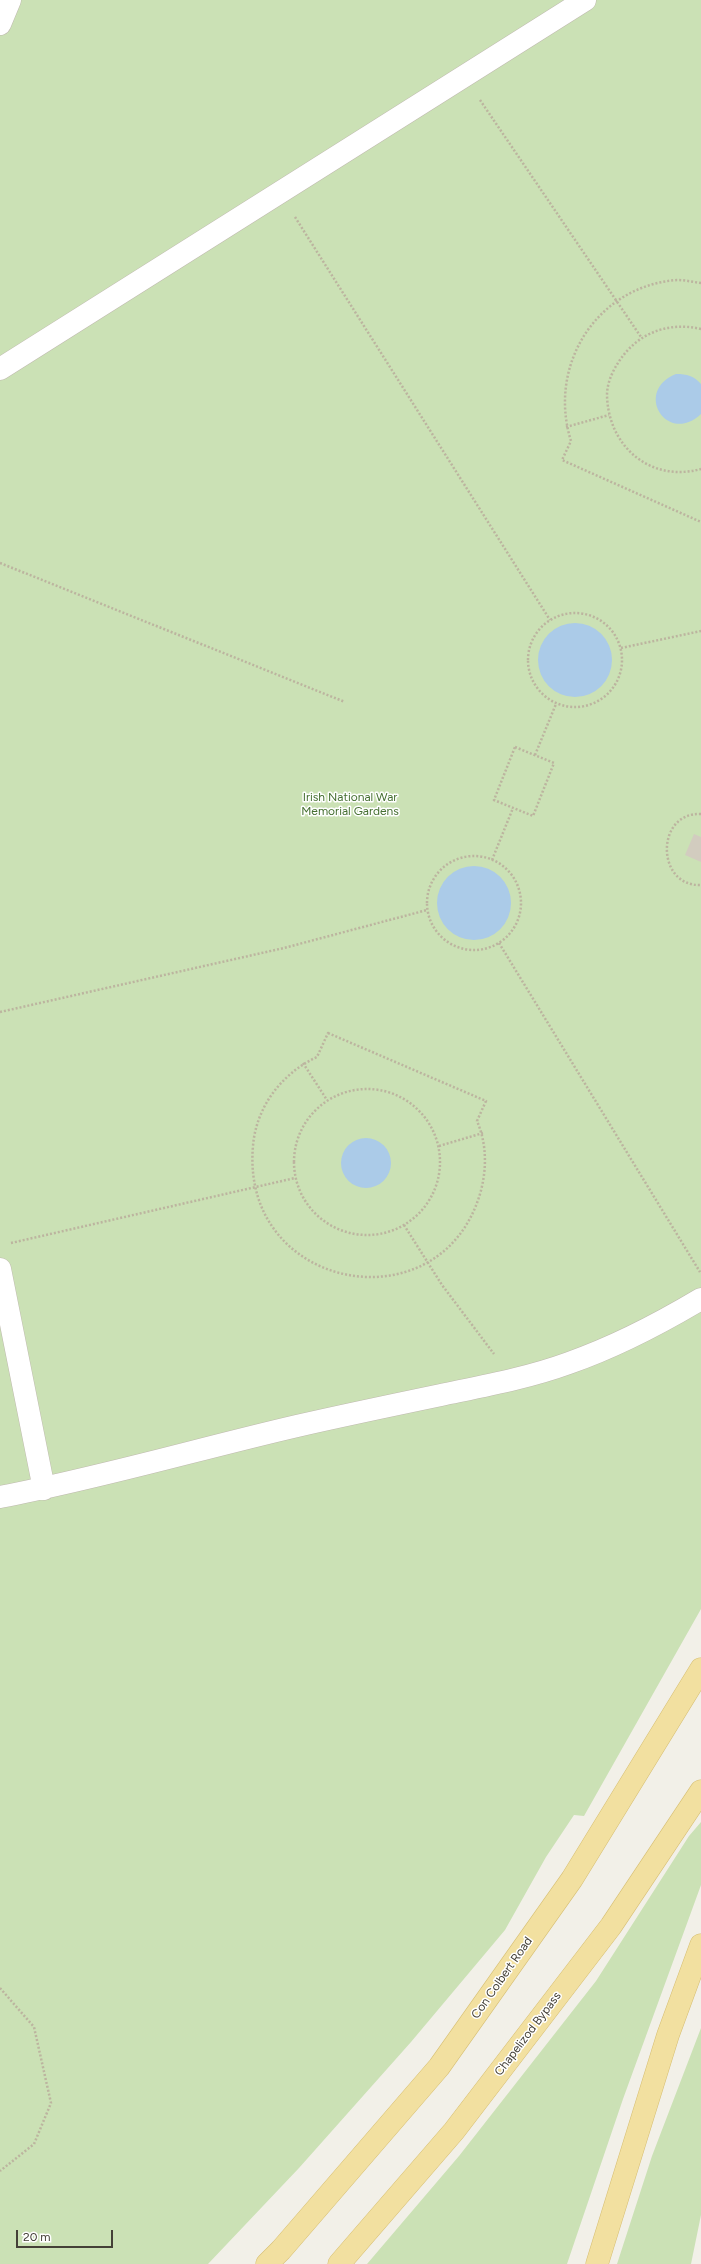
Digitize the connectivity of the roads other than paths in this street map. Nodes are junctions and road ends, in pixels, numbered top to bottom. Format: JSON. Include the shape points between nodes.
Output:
{"nodes":[{"id":1,"x":10,"y":0,"type":"edge"},
{"id":2,"x":585,"y":0,"type":"edge"},
{"id":3,"x":0,"y":24,"type":"edge"},
{"id":4,"x":0,"y":369,"type":"edge"},
{"id":5,"x":0,"y":1268,"type":"edge"},
{"id":6,"x":701,"y":1299,"type":"edge"},
{"id":7,"x":44,"y":1489,"type":"junction"},
{"id":8,"x":0,"y":1498,"type":"edge"},
{"id":9,"x":701,"y":1669,"type":"edge"},
{"id":10,"x":701,"y":1791,"type":"edge"},
{"id":11,"x":701,"y":1945,"type":"edge"},
{"id":12,"x":280,"y":2259,"type":"edge"},
{"id":13,"x":339,"y":2264,"type":"edge"},
{"id":14,"x":597,"y":2264,"type":"edge"}],
"edges":[{"from":1,"to":3,"type":"lane"},
{"from":2,"to":4,"type":"lane"},
{"from":5,"to":7,"type":"lane"},
{"from":6,"to":7,"type":"lane","via":[[611,1346],[568,1364],[513,1380],[207,1447]]},
{"from":7,"to":8,"type":"lane"},
{"from":9,"to":12,"type":"main road","name":"Con Colbert Road","via":[[572,1879],[439,2067]]},
{"from":10,"to":13,"type":"main road","name":"Chapelizod Bypass","via":[[611,1926],[459,2125]]},
{"from":11,"to":14,"type":"main road","via":[[668,2035]]}]}
